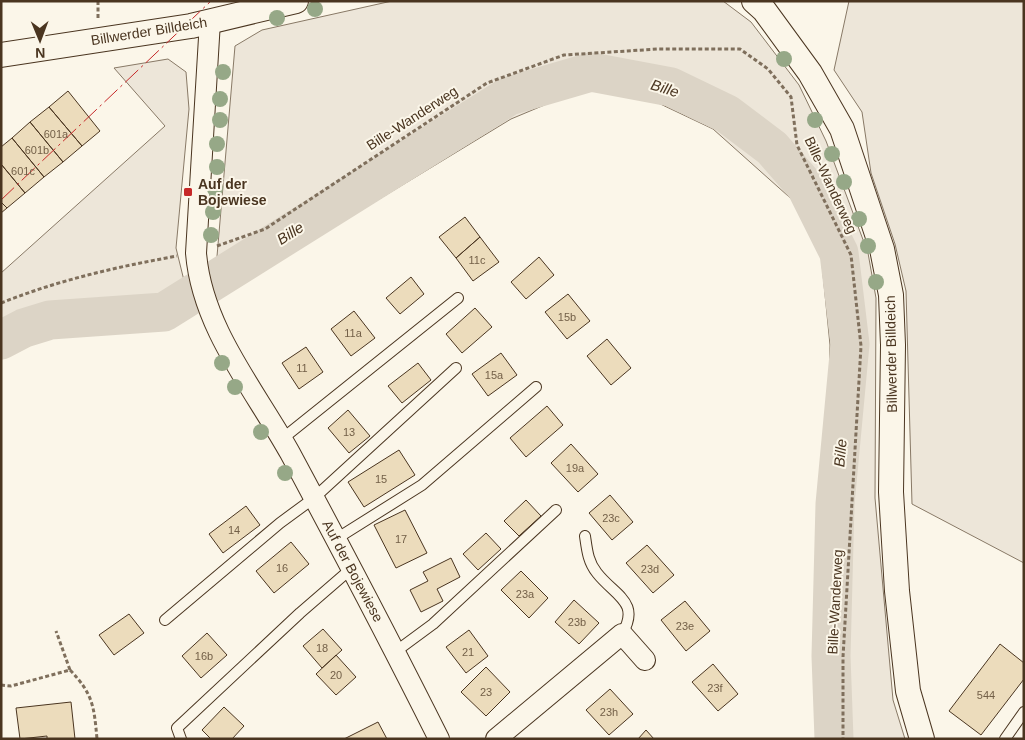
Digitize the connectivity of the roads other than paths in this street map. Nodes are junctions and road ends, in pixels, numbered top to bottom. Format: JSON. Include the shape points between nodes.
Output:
{"nodes":[{"id":1,"x":296,"y":1,"type":"edge"},
{"id":2,"x":762,"y":4,"type":"edge"},
{"id":3,"x":210,"y":21,"type":"junction"},
{"id":4,"x":1,"y":54,"type":"edge"},
{"id":5,"x":458,"y":298,"type":"dead end"},
{"id":6,"x":456,"y":368,"type":"dead end"},
{"id":7,"x":536,"y":387,"type":"dead end"},
{"id":8,"x":282,"y":439,"type":"junction"},
{"id":9,"x":314,"y":498,"type":"junction"},
{"id":10,"x":556,"y":510,"type":"dead end"},
{"id":11,"x":585,"y":536,"type":"dead end"},
{"id":12,"x":336,"y":539,"type":"junction"},
{"id":13,"x":352,"y":568,"type":"junction"},
{"id":14,"x":165,"y":620,"type":"dead end"},
{"id":15,"x":622,"y":634,"type":"junction"},
{"id":16,"x":395,"y":652,"type":"junction"},
{"id":17,"x":645,"y":660,"type":"dead end"},
{"id":18,"x":1024,"y":712,"type":"edge"},
{"id":19,"x":181,"y":739,"type":"edge"},
{"id":20,"x":439,"y":739,"type":"edge"},
{"id":21,"x":496,"y":739,"type":"edge"},
{"id":22,"x":922,"y":739,"type":"edge"},
{"id":23,"x":1005,"y":739,"type":"edge"}],
"edges":[{"from":1,"to":3,"type":"street","name":"Billwerder Billdeich"},
{"from":2,"to":22,"type":"street","name":"Billwerder Billdeich","via":[[810,73],[842,129],[882,249],[891,295],[891,492],[897,591],[908,691]]},
{"from":3,"to":4,"type":"street","name":"Billwerder Billdeich"},
{"from":3,"to":8,"type":"street","name":"Auf der Bojewiese","via":[[196,253],[199,274],[226,346]]},
{"from":5,"to":8,"type":"lane"},
{"from":6,"to":9,"type":"lane"},
{"from":7,"to":12,"type":"lane","via":[[422,485]]},
{"from":8,"to":9,"type":"street","name":"Auf der Bojewiese"},
{"from":9,"to":12,"type":"street","name":"Auf der Bojewiese"},
{"from":9,"to":14,"type":"lane"},
{"from":10,"to":16,"type":"lane","via":[[433,624]]},
{"from":11,"to":15,"type":"lane","via":[[588,557],[596,572],[630,610],[629,622]]},
{"from":12,"to":13,"type":"street","name":"Auf der Bojewiese"},
{"from":13,"to":16,"type":"street","name":"Auf der Bojewiese"},
{"from":13,"to":19,"type":"lane","via":[[177,728]]},
{"from":15,"to":17,"type":"street"},
{"from":15,"to":21,"type":"street"},
{"from":16,"to":20,"type":"street","name":"Auf der Bojewiese"},
{"from":18,"to":23,"type":"lane"}]}
